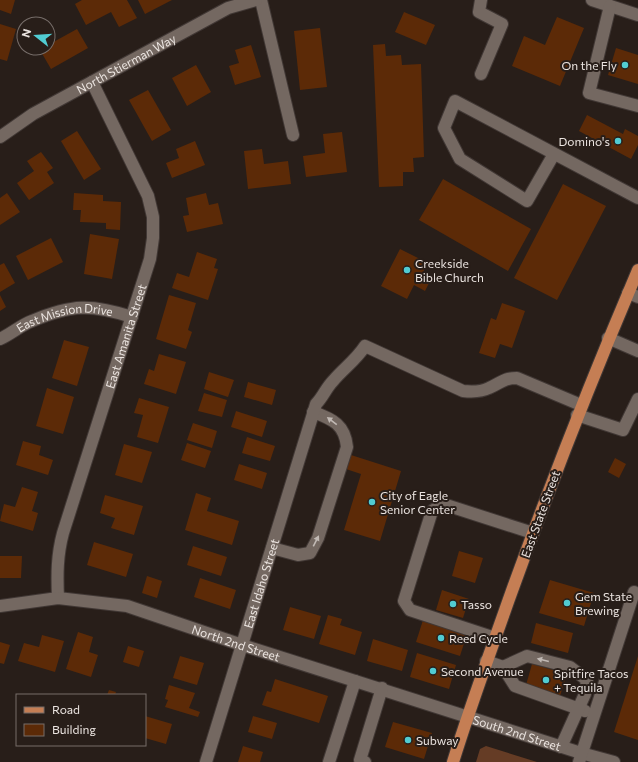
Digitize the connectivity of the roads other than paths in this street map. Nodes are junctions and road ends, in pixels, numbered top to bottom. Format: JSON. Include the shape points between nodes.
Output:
{"nodes":[{"id":1,"x":256,"y":0,"type":"edge"},
{"id":2,"x":261,"y":0,"type":"edge"},
{"id":3,"x":481,"y":0,"type":"edge"},
{"id":4,"x":593,"y":0,"type":"edge"},
{"id":5,"x":229,"y":4,"type":"edge"},
{"id":6,"x":610,"y":6,"type":"junction"},
{"id":7,"x":638,"y":15,"type":"edge"},
{"id":8,"x":481,"y":74,"type":"dead end"},
{"id":9,"x":92,"y":82,"type":"junction"},
{"id":10,"x":638,"y":106,"type":"edge"},
{"id":11,"x":293,"y":135,"type":"dead end"},
{"id":12,"x":0,"y":137,"type":"edge"},
{"id":13,"x":554,"y":154,"type":"junction"},
{"id":14,"x":638,"y":198,"type":"edge"},
{"id":15,"x":638,"y":270,"type":"edge"},
{"id":16,"x":633,"y":295,"type":"edge"},
{"id":17,"x":132,"y":318,"type":"junction"},
{"id":18,"x":608,"y":338,"type":"junction"},
{"id":19,"x":0,"y":339,"type":"edge"},
{"id":20,"x":638,"y":351,"type":"edge"},
{"id":21,"x":638,"y":399,"type":"edge"},
{"id":22,"x":314,"y":408,"type":"junction"},
{"id":23,"x":579,"y":410,"type":"junction"},
{"id":24,"x":533,"y":533,"type":"junction"},
{"id":25,"x":272,"y":548,"type":"junction"},
{"id":26,"x":634,"y":592,"type":"dead end"},
{"id":27,"x":58,"y":598,"type":"junction"},
{"id":28,"x":0,"y":606,"type":"edge"},
{"id":29,"x":495,"y":638,"type":"junction"},
{"id":30,"x":242,"y":645,"type":"junction"},
{"id":31,"x":486,"y":662,"type":"junction"},
{"id":32,"x":503,"y":667,"type":"junction"},
{"id":33,"x":355,"y":681,"type":"junction"},
{"id":34,"x":382,"y":688,"type":"junction"},
{"id":35,"x":578,"y":709,"type":"junction"},
{"id":36,"x":594,"y":713,"type":"junction"},
{"id":37,"x":467,"y":716,"type":"junction"},
{"id":38,"x":561,"y":747,"type":"junction"},
{"id":39,"x":580,"y":758,"type":"edge"},
{"id":40,"x":206,"y":762,"type":"edge"},
{"id":41,"x":329,"y":762,"type":"edge"},
{"id":42,"x":365,"y":762,"type":"edge"},
{"id":43,"x":453,"y":762,"type":"edge"},
{"id":44,"x":614,"y":762,"type":"edge"}],
"edges":[{"from":1,"to":5,"type":"street","name":"North Stierman Way"},
{"from":2,"to":11,"type":"street"},
{"from":3,"to":8,"type":"street","via":[[479,12],[502,24]]},
{"from":4,"to":6,"type":"street"},
{"from":5,"to":9,"type":"street","name":"North Stierman Way"},
{"from":6,"to":7,"type":"street"},
{"from":6,"to":10,"type":"street","via":[[590,92]]},
{"from":9,"to":12,"type":"street","name":"North Stierman Way","via":[[33,114]]},
{"from":9,"to":17,"type":"street","name":"East Amanita Street","via":[[148,196],[152,217],[150,259]]},
{"from":13,"to":13,"type":"street","via":[[455,101],[444,128],[460,159],[527,201]]},
{"from":13,"to":14,"type":"street"},
{"from":15,"to":16,"type":"main road","name":"East State Street"},
{"from":16,"to":18,"type":"main road","name":"East State Street"},
{"from":17,"to":19,"type":"street","name":"East Mission Drive","via":[[103,308],[70,308],[31,321]]},
{"from":17,"to":27,"type":"street","name":"East Amanita Street","via":[[63,533],[57,560]]},
{"from":18,"to":20,"type":"street"},
{"from":18,"to":23,"type":"main road","name":"East State Street"},
{"from":21,"to":23,"type":"street","via":[[623,430]]},
{"from":22,"to":23,"type":"street","name":"East Idaho Street","via":[[331,383],[366,346],[463,391],[476,392],[507,378],[517,378]]},
{"from":22,"to":25,"type":"street","name":"East Idaho Street"},
{"from":25,"to":22,"type":"street","one_way":true,"via":[[298,555],[310,553],[318,538],[347,447],[346,435]]},
{"from":23,"to":24,"type":"main road","name":"East State Street"},
{"from":24,"to":29,"type":"main road","name":"East State Street"},
{"from":24,"to":29,"type":"street","via":[[443,504],[432,510],[404,601],[410,610]]},
{"from":25,"to":30,"type":"street","name":"East Idaho Street"},
{"from":26,"to":36,"type":"street"},
{"from":27,"to":28,"type":"street","name":"North 2nd Street"},
{"from":27,"to":30,"type":"street","name":"North 2nd Street","via":[[127,606]]},
{"from":29,"to":31,"type":"main road","name":"East State Street"},
{"from":30,"to":33,"type":"street","name":"North 2nd Street"},
{"from":30,"to":40,"type":"street","name":"East Idaho Street"},
{"from":31,"to":32,"type":"street"},
{"from":31,"to":37,"type":"main road","name":"East State Street"},
{"from":32,"to":35,"type":"street","via":[[515,686]]},
{"from":35,"to":32,"type":"street","one_way":true,"via":[[585,694],[587,680],[570,667],[528,656]]},
{"from":33,"to":34,"type":"street","name":"North 2nd Street"},
{"from":33,"to":41,"type":"street"},
{"from":34,"to":37,"type":"street","name":"North 2nd Street"},
{"from":34,"to":42,"type":"street","via":[[360,760]]},
{"from":35,"to":36,"type":"street"},
{"from":35,"to":38,"type":"street"},
{"from":36,"to":39,"type":"street"},
{"from":37,"to":38,"type":"street","name":"South 2nd Street"},
{"from":37,"to":43,"type":"main road","name":"East State Street"},
{"from":38,"to":39,"type":"street","name":"South 2nd Street"},
{"from":39,"to":44,"type":"street","name":"South 2nd Street"}]}
